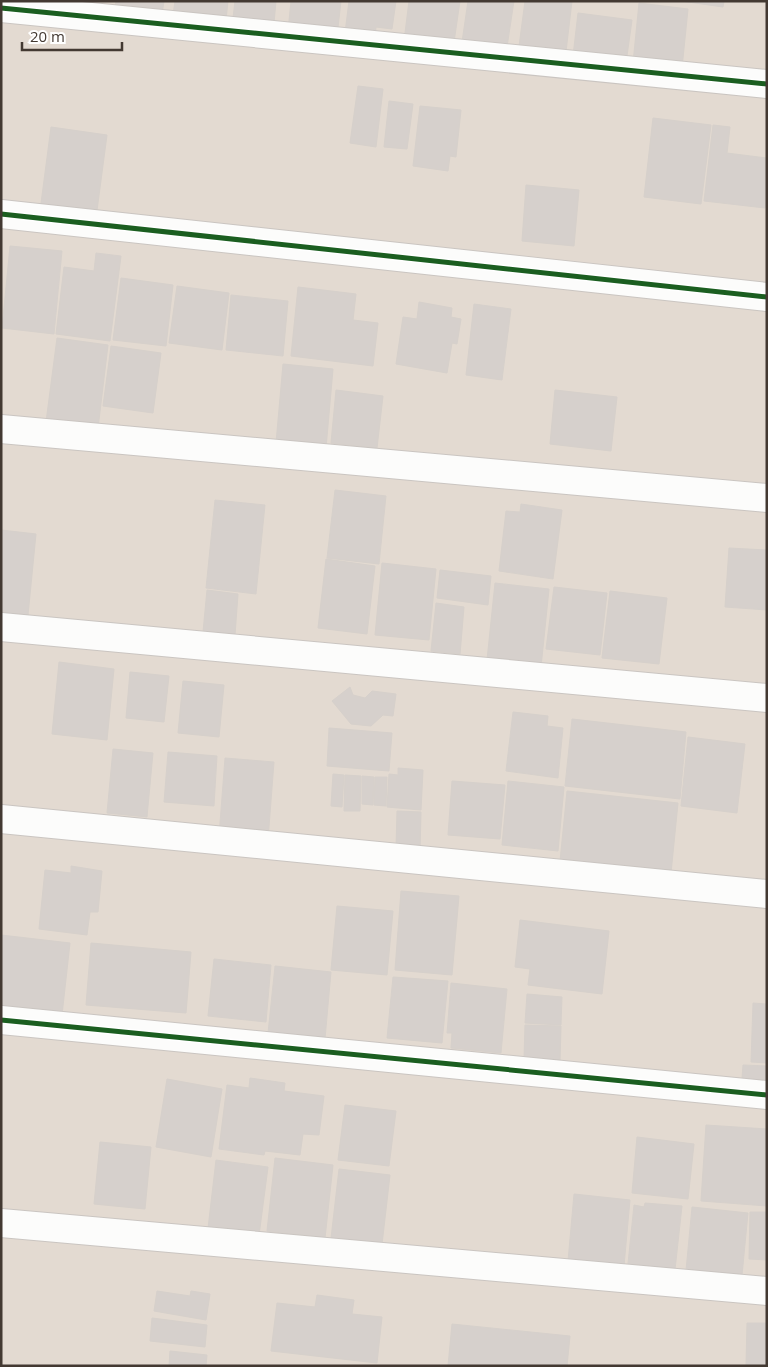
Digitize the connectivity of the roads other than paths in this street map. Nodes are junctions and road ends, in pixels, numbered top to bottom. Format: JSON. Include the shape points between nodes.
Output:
{"nodes":[{"id":1,"x":1,"y":8,"type":"edge"},
{"id":2,"x":767,"y":84,"type":"edge"},
{"id":3,"x":1,"y":214,"type":"edge"},
{"id":4,"x":767,"y":297,"type":"edge"},
{"id":5,"x":1,"y":429,"type":"edge"},
{"id":6,"x":767,"y":498,"type":"edge"},
{"id":7,"x":1,"y":627,"type":"edge"},
{"id":8,"x":767,"y":698,"type":"edge"},
{"id":9,"x":1,"y":819,"type":"edge"},
{"id":10,"x":767,"y":894,"type":"edge"},
{"id":11,"x":1,"y":1020,"type":"edge"},
{"id":12,"x":767,"y":1095,"type":"edge"},
{"id":13,"x":1,"y":1223,"type":"edge"},
{"id":14,"x":767,"y":1291,"type":"edge"}],
"edges":[{"from":1,"to":2,"type":"street"},
{"from":3,"to":4,"type":"street"},
{"from":5,"to":6,"type":"street"},
{"from":7,"to":8,"type":"street"},
{"from":9,"to":10,"type":"street"},
{"from":11,"to":12,"type":"street"},
{"from":13,"to":14,"type":"street"}]}
